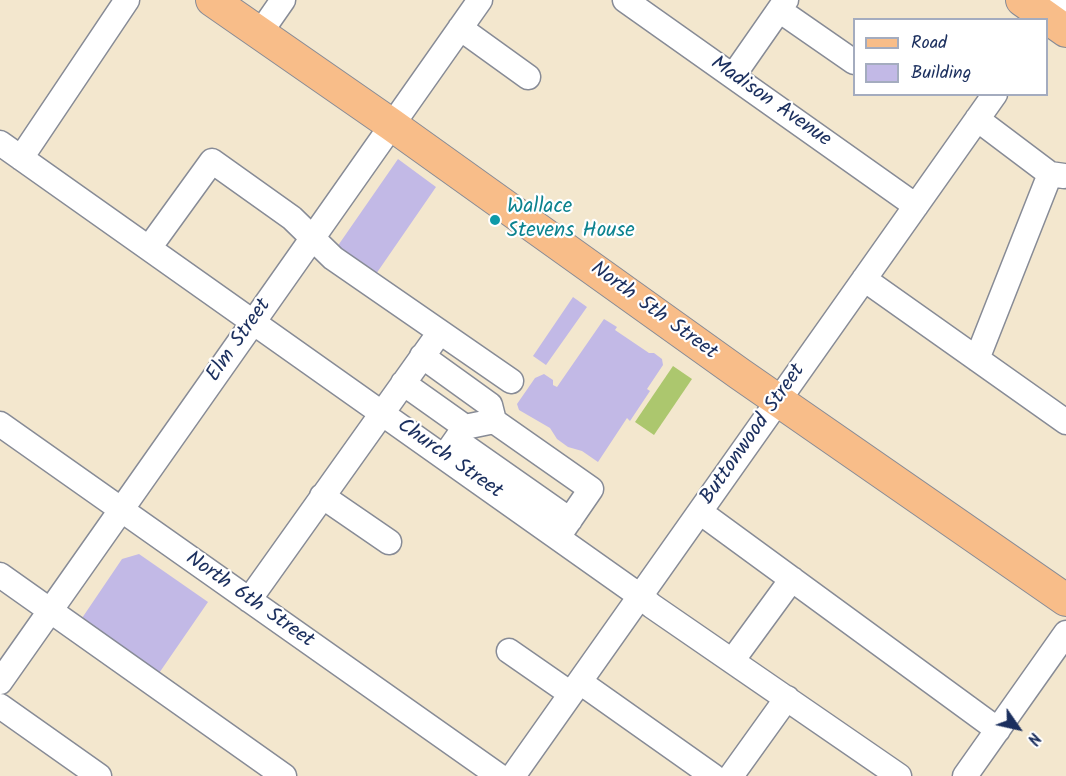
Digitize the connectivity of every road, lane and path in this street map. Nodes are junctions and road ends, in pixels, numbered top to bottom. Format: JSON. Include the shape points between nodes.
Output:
{"nodes":[{"id":1,"x":126,"y":0,"type":"edge"},
{"id":2,"x":283,"y":0,"type":"edge"},
{"id":3,"x":480,"y":0,"type":"edge"},
{"id":4,"x":625,"y":0,"type":"edge"},
{"id":5,"x":1022,"y":0,"type":"edge"},
{"id":6,"x":215,"y":1,"type":"edge"},
{"id":7,"x":782,"y":5,"type":"edge"},
{"id":8,"x":1055,"y":18,"type":"edge"},
{"id":9,"x":460,"y":28,"type":"junction"},
{"id":10,"x":260,"y":33,"type":"junction"},
{"id":11,"x":853,"y":60,"type":"edge"},
{"id":12,"x":732,"y":76,"type":"junction"},
{"id":13,"x":528,"y":77,"type":"dead end"},
{"id":14,"x":993,"y":96,"type":"edge"},
{"id":15,"x":977,"y":119,"type":"junction"},
{"id":16,"x":392,"y":125,"type":"junction"},
{"id":17,"x":0,"y":143,"type":"edge"},
{"id":18,"x":21,"y":158,"type":"junction"},
{"id":19,"x":1058,"y":175,"type":"edge"},
{"id":20,"x":916,"y":206,"type":"junction"},
{"id":21,"x":313,"y":238,"type":"junction"},
{"id":22,"x":149,"y":248,"type":"junction"},
{"id":23,"x":864,"y":279,"type":"junction"},
{"id":24,"x":253,"y":322,"type":"junction"},
{"id":25,"x":440,"y":332,"type":"junction"},
{"id":26,"x":422,"y":356,"type":"junction"},
{"id":27,"x":977,"y":359,"type":"junction"},
{"id":28,"x":511,"y":381,"type":"dead end"},
{"id":29,"x":403,"y":382,"type":"junction"},
{"id":30,"x":779,"y":400,"type":"junction"},
{"id":31,"x":381,"y":413,"type":"junction"},
{"id":32,"x":494,"y":422,"type":"junction"},
{"id":33,"x":1066,"y":422,"type":"edge"},
{"id":34,"x":0,"y":424,"type":"edge"},
{"id":35,"x":455,"y":441,"type":"junction"},
{"id":36,"x":322,"y":496,"type":"junction"},
{"id":37,"x":120,"y":510,"type":"junction"},
{"id":38,"x":700,"y":512,"type":"junction"},
{"id":39,"x":564,"y":529,"type":"junction"},
{"id":40,"x":389,"y":542,"type":"dead end"},
{"id":41,"x":0,"y":575,"type":"edge"},
{"id":42,"x":792,"y":579,"type":"junction"},
{"id":43,"x":640,"y":596,"type":"junction"},
{"id":44,"x":249,"y":600,"type":"junction"},
{"id":45,"x":1066,"y":600,"type":"edge"},
{"id":46,"x":50,"y":610,"type":"junction"},
{"id":47,"x":1066,"y":633,"type":"edge"},
{"id":48,"x":509,"y":651,"type":"dead end"},
{"id":49,"x":732,"y":661,"type":"junction"},
{"id":50,"x":0,"y":682,"type":"edge"},
{"id":51,"x":576,"y":688,"type":"junction"},
{"id":52,"x":787,"y":698,"type":"junction"},
{"id":53,"x":0,"y":706,"type":"edge"},
{"id":54,"x":998,"y":730,"type":"junction"},
{"id":55,"x":99,"y":776,"type":"edge"},
{"id":56,"x":284,"y":776,"type":"edge"},
{"id":57,"x":499,"y":776,"type":"edge"},
{"id":58,"x":513,"y":776,"type":"edge"},
{"id":59,"x":713,"y":776,"type":"edge"},
{"id":60,"x":731,"y":776,"type":"edge"},
{"id":61,"x":899,"y":776,"type":"edge"},
{"id":62,"x":965,"y":776,"type":"edge"}],
"edges":[{"from":1,"to":18,"type":"street"},
{"from":2,"to":10,"type":"street"},
{"from":3,"to":9,"type":"street","name":"Elm Street"},
{"from":4,"to":12,"type":"street","name":"Madison Avenue"},
{"from":5,"to":8,"type":"main road"},
{"from":6,"to":10,"type":"main road","name":"North 5th Street"},
{"from":7,"to":11,"type":"street"},
{"from":7,"to":12,"type":"street"},
{"from":9,"to":13,"type":"street"},
{"from":9,"to":16,"type":"street","name":"Elm Street"},
{"from":10,"to":16,"type":"main road","name":"North 5th Street"},
{"from":12,"to":20,"type":"street","name":"Madison Avenue"},
{"from":14,"to":15,"type":"street","name":"Buttonwood Street"},
{"from":15,"to":19,"type":"street"},
{"from":15,"to":20,"type":"street","name":"Buttonwood Street"},
{"from":16,"to":21,"type":"street","name":"Elm Street"},
{"from":16,"to":30,"type":"main road","name":"North 5th Street"},
{"from":17,"to":18,"type":"street","name":"Church Street"},
{"from":18,"to":22,"type":"street","name":"Church Street"},
{"from":19,"to":27,"type":"street"},
{"from":20,"to":23,"type":"street","name":"Buttonwood Street"},
{"from":21,"to":22,"type":"street","via":[[292,218],[212,161]]},
{"from":21,"to":24,"type":"street","name":"Elm Street"},
{"from":21,"to":25,"type":"street","via":[[333,258]]},
{"from":22,"to":24,"type":"street","name":"Church Street"},
{"from":23,"to":27,"type":"street"},
{"from":23,"to":30,"type":"street","name":"Buttonwood Street"},
{"from":24,"to":31,"type":"street","name":"Church Street"},
{"from":24,"to":37,"type":"street","name":"Elm Street"},
{"from":25,"to":26,"type":"street"},
{"from":25,"to":28,"type":"street"},
{"from":26,"to":29,"type":"street"},
{"from":26,"to":32,"type":"street","via":[[490,405]]},
{"from":27,"to":33,"type":"street"},
{"from":29,"to":31,"type":"street"},
{"from":29,"to":35,"type":"street"},
{"from":30,"to":38,"type":"street","name":"Buttonwood Street"},
{"from":30,"to":45,"type":"main road","name":"North 5th Street"},
{"from":31,"to":35,"type":"street","name":"Church Street"},
{"from":31,"to":36,"type":"street"},
{"from":32,"to":35,"type":"street"},
{"from":32,"to":39,"type":"street","via":[[591,489]]},
{"from":34,"to":37,"type":"street","name":"North 6th Street"},
{"from":35,"to":39,"type":"street","name":"Church Street"},
{"from":36,"to":40,"type":"street"},
{"from":36,"to":44,"type":"street"},
{"from":37,"to":44,"type":"street","name":"North 6th Street"},
{"from":37,"to":46,"type":"street","name":"Elm Street"},
{"from":38,"to":42,"type":"street"},
{"from":38,"to":43,"type":"street","name":"Buttonwood Street"},
{"from":39,"to":43,"type":"street","name":"Church Street"},
{"from":41,"to":46,"type":"street"},
{"from":42,"to":49,"type":"street"},
{"from":42,"to":54,"type":"street"},
{"from":43,"to":49,"type":"street","name":"Church Street"},
{"from":43,"to":51,"type":"street","name":"Buttonwood Street"},
{"from":44,"to":57,"type":"street","name":"North 6th Street"},
{"from":46,"to":50,"type":"street","name":"Elm Street"},
{"from":46,"to":56,"type":"street"},
{"from":47,"to":54,"type":"street"},
{"from":48,"to":51,"type":"street"},
{"from":49,"to":52,"type":"street","name":"Church Street"},
{"from":51,"to":58,"type":"street","name":"Buttonwood Street"},
{"from":51,"to":59,"type":"street"},
{"from":52,"to":60,"type":"street"},
{"from":52,"to":61,"type":"street","name":"Church Street"},
{"from":53,"to":55,"type":"street"},
{"from":54,"to":62,"type":"street"}]}
